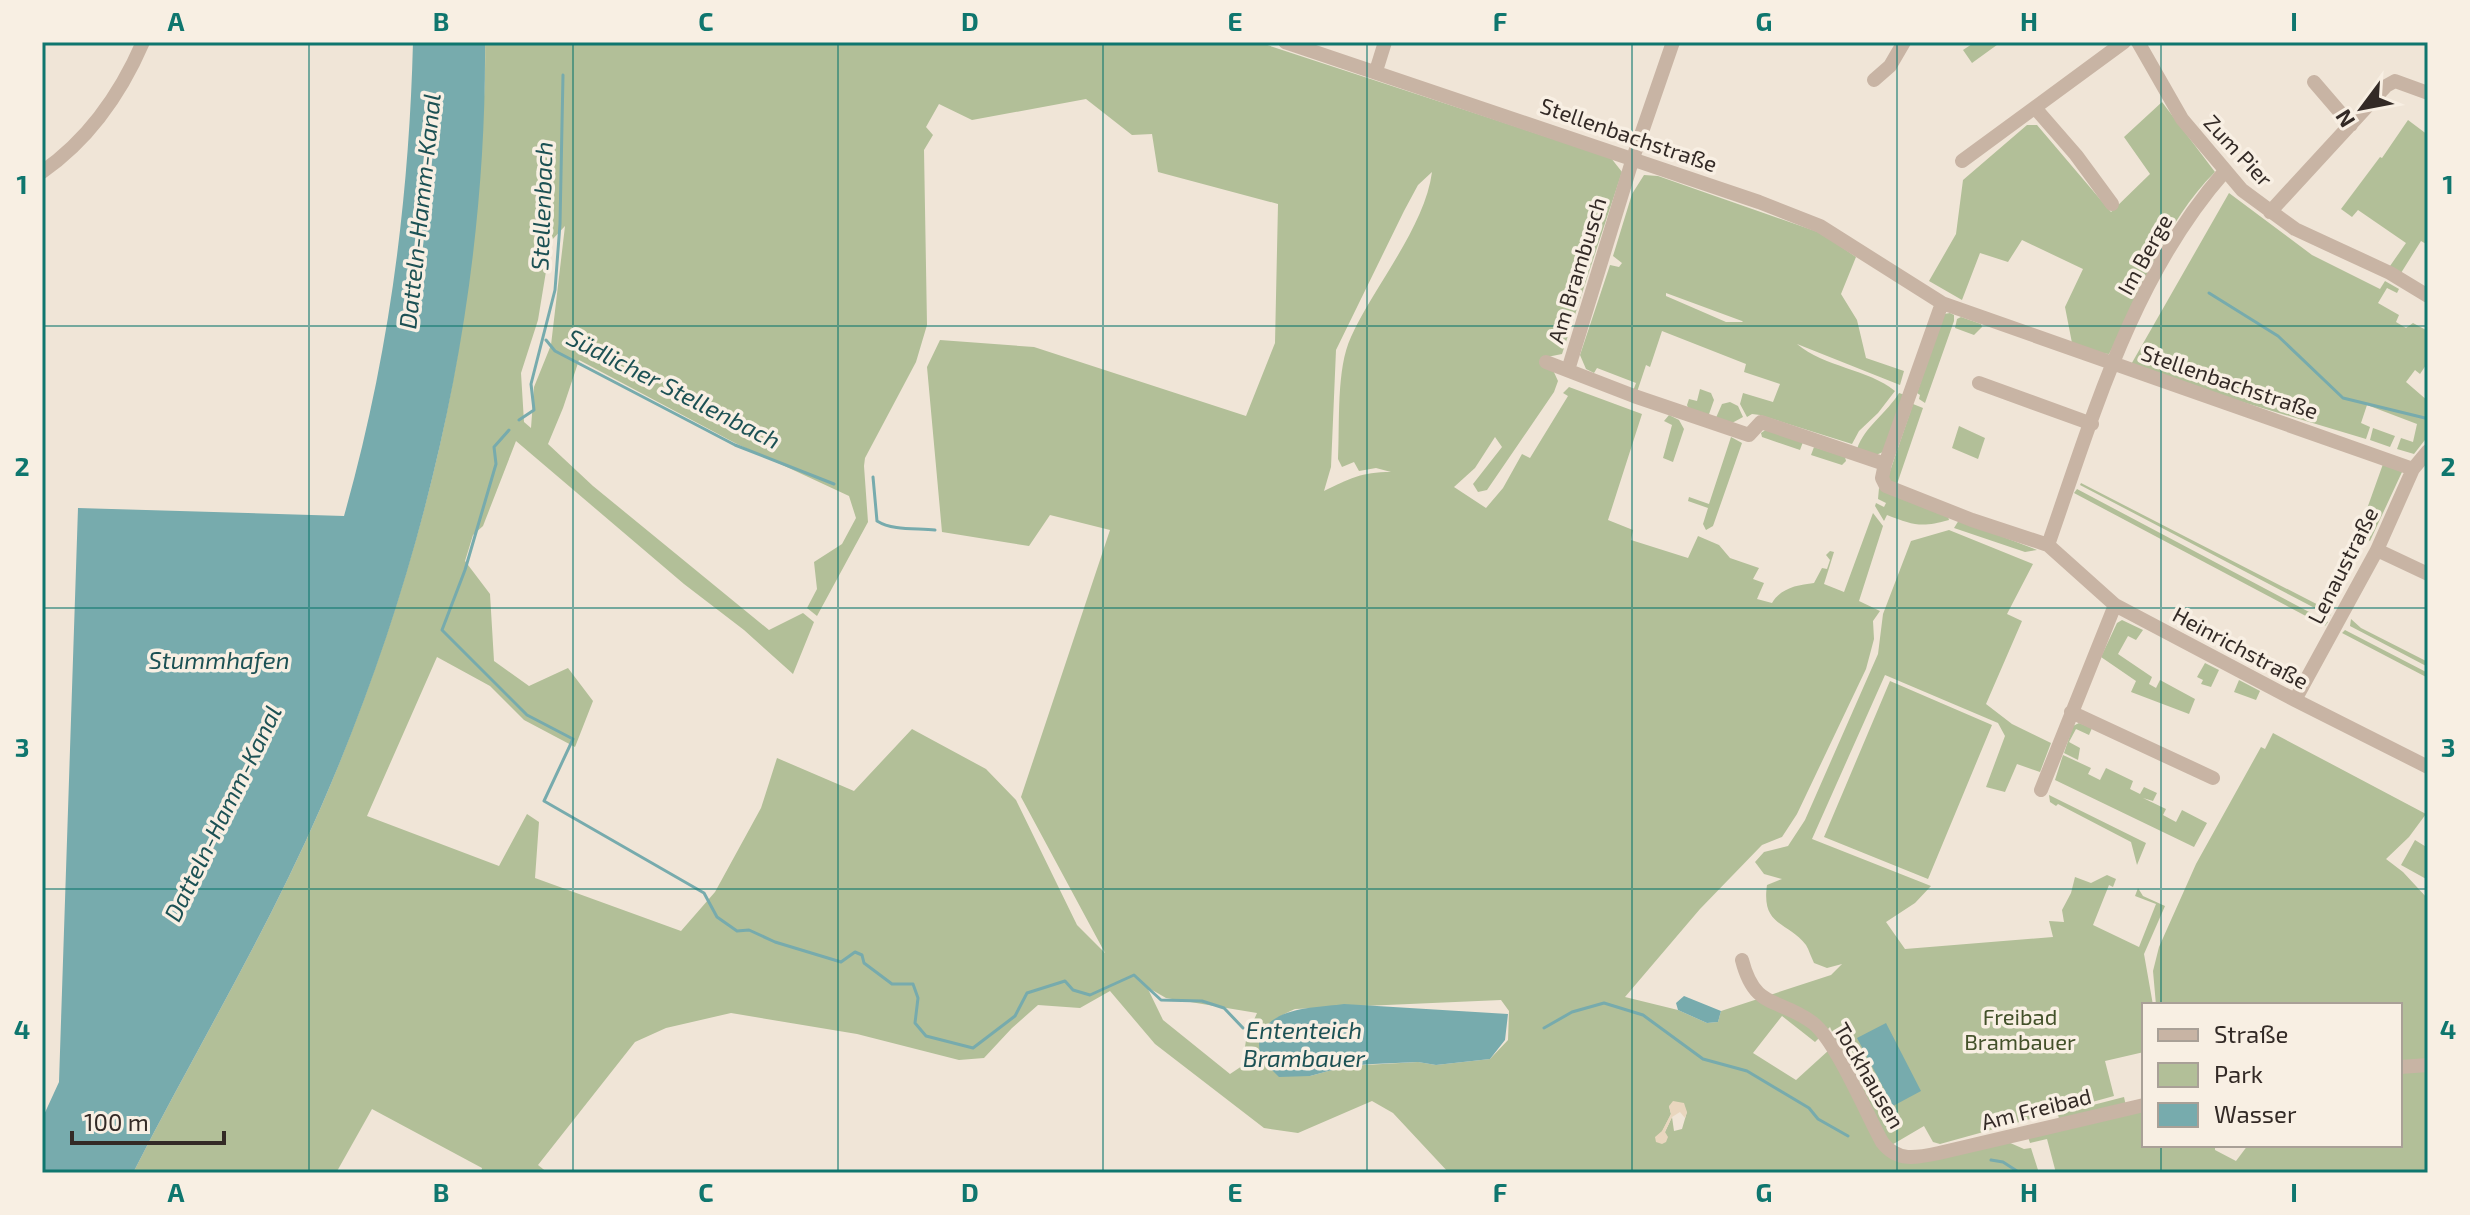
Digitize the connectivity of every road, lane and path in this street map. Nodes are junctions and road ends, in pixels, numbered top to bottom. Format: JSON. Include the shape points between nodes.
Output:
{"nodes":[{"id":1,"x":143,"y":42,"type":"edge"},
{"id":2,"x":1285,"y":42,"type":"edge"},
{"id":3,"x":1385,"y":42,"type":"edge"},
{"id":4,"x":1673,"y":42,"type":"edge"},
{"id":5,"x":1904,"y":42,"type":"edge"},
{"id":6,"x":2124,"y":42,"type":"edge"},
{"id":7,"x":2138,"y":42,"type":"edge"},
{"id":8,"x":1376,"y":71,"type":"junction"},
{"id":9,"x":1874,"y":80,"type":"dead end"},
{"id":10,"x":2314,"y":82,"type":"dead end"},
{"id":11,"x":2428,"y":93,"type":"edge"},
{"id":12,"x":2036,"y":109,"type":"junction"},
{"id":13,"x":2351,"y":125,"type":"junction"},
{"id":14,"x":1633,"y":158,"type":"junction"},
{"id":15,"x":1962,"y":161,"type":"dead end"},
{"id":16,"x":2225,"y":171,"type":"junction"},
{"id":17,"x":42,"y":172,"type":"edge"},
{"id":18,"x":2112,"y":204,"type":"dead end"},
{"id":19,"x":2270,"y":212,"type":"junction"},
{"id":20,"x":2428,"y":296,"type":"edge"},
{"id":21,"x":1942,"y":303,"type":"junction"},
{"id":22,"x":1546,"y":362,"type":"dead end"},
{"id":23,"x":2113,"y":365,"type":"junction"},
{"id":24,"x":1568,"y":370,"type":"junction"},
{"id":25,"x":1979,"y":383,"type":"dead end"},
{"id":26,"x":2092,"y":424,"type":"junction"},
{"id":27,"x":2428,"y":451,"type":"edge"},
{"id":28,"x":1885,"y":464,"type":"junction"},
{"id":29,"x":2413,"y":469,"type":"junction"},
{"id":30,"x":2048,"y":545,"type":"junction"},
{"id":31,"x":2377,"y":550,"type":"junction"},
{"id":32,"x":2428,"y":574,"type":"edge"},
{"id":33,"x":2115,"y":605,"type":"junction"},
{"id":34,"x":2295,"y":700,"type":"junction"},
{"id":35,"x":2071,"y":712,"type":"junction"},
{"id":36,"x":2428,"y":767,"type":"edge"},
{"id":37,"x":2213,"y":778,"type":"dead end"},
{"id":38,"x":2041,"y":790,"type":"dead end"},
{"id":39,"x":1742,"y":960,"type":"dead end"},
{"id":40,"x":2428,"y":1065,"type":"edge"},
{"id":41,"x":2402,"y":1067,"type":"edge"},
{"id":42,"x":2142,"y":1105,"type":"edge"},
{"id":43,"x":1939,"y":1153,"type":"joint"}],
"edges":[{"from":1,"to":17,"type":"street","via":[[119,91],[77,142]]},
{"from":2,"to":8,"type":"street","name":"Stellenbachstraße"},
{"from":3,"to":8,"type":"street"},
{"from":4,"to":14,"type":"street","name":"Am Brambusch"},
{"from":5,"to":9,"type":"street"},
{"from":6,"to":12,"type":"street"},
{"from":7,"to":16,"type":"street","name":"Zum Pier","via":[[2182,119]]},
{"from":8,"to":14,"type":"street","name":"Stellenbachstraße"},
{"from":10,"to":13,"type":"street"},
{"from":11,"to":13,"type":"street","via":[[2395,81]]},
{"from":12,"to":15,"type":"street"},
{"from":12,"to":18,"type":"street"},
{"from":13,"to":19,"type":"street"},
{"from":14,"to":21,"type":"street","name":"Stellenbachstraße","via":[[1820,226]]},
{"from":14,"to":24,"type":"street","name":"Am Brambusch"},
{"from":16,"to":19,"type":"street","name":"Zum Pier"},
{"from":16,"to":23,"type":"street","name":"Im Berge","via":[[2147,288]]},
{"from":19,"to":20,"type":"street","name":"Zum Pier"},
{"from":21,"to":23,"type":"street","name":"Stellenbachstraße"},
{"from":21,"to":28,"type":"street"},
{"from":22,"to":24,"type":"street"},
{"from":23,"to":26,"type":"street"},
{"from":23,"to":29,"type":"street","name":"Stellenbachstraße"},
{"from":24,"to":28,"type":"street","name":"Am Brambusch","via":[[1749,435],[1761,422]]},
{"from":25,"to":26,"type":"street"},
{"from":26,"to":30,"type":"street"},
{"from":27,"to":29,"type":"street","name":"Lenaustraße"},
{"from":28,"to":30,"type":"street","name":"Heinrichstraße","via":[[1882,478],[1893,490]]},
{"from":29,"to":31,"type":"street","name":"Lenaustraße"},
{"from":30,"to":33,"type":"street","name":"Heinrichstraße"},
{"from":31,"to":32,"type":"street"},
{"from":31,"to":34,"type":"street","name":"Lenaustraße"},
{"from":33,"to":34,"type":"street","name":"Heinrichstraße"},
{"from":33,"to":35,"type":"street"},
{"from":34,"to":36,"type":"street","name":"Heinrichstraße"},
{"from":35,"to":37,"type":"street"},
{"from":35,"to":38,"type":"street"},
{"from":39,"to":43,"type":"street","name":"Tockhausen","via":[[1761,997],[1803,1017],[1825,1036],[1888,1150],[1917,1158]]},
{"from":40,"to":41,"type":"street"},
{"from":42,"to":43,"type":"street","name":"Am Freibad"}]}
